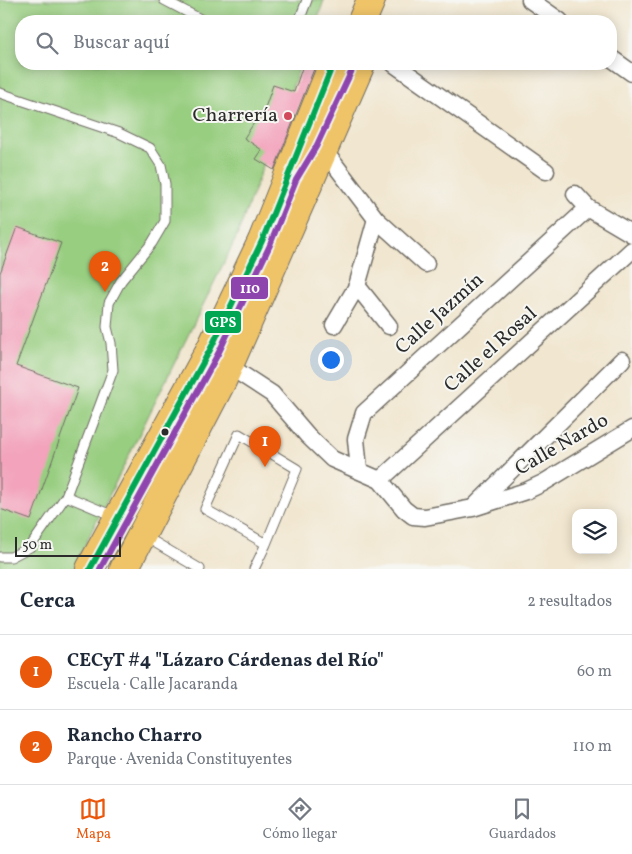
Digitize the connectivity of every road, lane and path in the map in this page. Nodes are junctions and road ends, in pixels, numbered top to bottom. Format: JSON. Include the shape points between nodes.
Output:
{"nodes":[{"id":1,"x":164,"y":0,"type":"edge"},
{"id":2,"x":307,"y":0,"type":"edge"},
{"id":3,"x":351,"y":0,"type":"edge"},
{"id":4,"x":530,"y":0,"type":"edge"},
{"id":5,"x":193,"y":15,"type":"edge"},
{"id":6,"x":301,"y":15,"type":"edge"},
{"id":7,"x":347,"y":15,"type":"edge"},
{"id":8,"x":551,"y":15,"type":"edge"},
{"id":9,"x":617,"y":62,"type":"edge"},
{"id":10,"x":331,"y":70,"type":"edge"},
{"id":11,"x":342,"y":70,"type":"edge"},
{"id":12,"x":358,"y":70,"type":"edge"},
{"id":13,"x":403,"y":70,"type":"edge"},
{"id":14,"x":632,"y":73,"type":"edge"},
{"id":15,"x":0,"y":93,"type":"edge"},
{"id":16,"x":323,"y":149,"type":"junction"},
{"id":17,"x":546,"y":171,"type":"dead end"},
{"id":18,"x":288,"y":176,"type":"junction"},
{"id":19,"x":575,"y":194,"type":"dead end"},
{"id":20,"x":588,"y":208,"type":"junction"},
{"id":21,"x":376,"y":219,"type":"junction"},
{"id":22,"x":632,"y":234,"type":"edge"},
{"id":23,"x":632,"y":250,"type":"edge"},
{"id":24,"x":426,"y":264,"type":"dead end"},
{"id":25,"x":357,"y":286,"type":"junction"},
{"id":26,"x":334,"y":325,"type":"dead end"},
{"id":27,"x":389,"y":326,"type":"dead end"},
{"id":28,"x":622,"y":360,"type":"dead end"},
{"id":29,"x":229,"y":366,"type":"junction"},
{"id":30,"x":632,"y":429,"type":"edge"},
{"id":31,"x":359,"y":470,"type":"junction"},
{"id":32,"x":380,"y":480,"type":"junction"},
{"id":33,"x":66,"y":496,"type":"junction"},
{"id":34,"x":473,"y":508,"type":"junction"},
{"id":35,"x":119,"y":518,"type":"junction"},
{"id":36,"x":142,"y":535,"type":"junction"},
{"id":37,"x":266,"y":544,"type":"junction"},
{"id":38,"x":0,"y":557,"type":"edge"},
{"id":39,"x":90,"y":569,"type":"edge"},
{"id":40,"x":124,"y":569,"type":"edge"},
{"id":41,"x":200,"y":569,"type":"edge"},
{"id":42,"x":254,"y":569,"type":"edge"}],
"edges":[{"from":1,"to":5,"type":"lane"},
{"from":2,"to":6,"type":"lane"},
{"from":3,"to":7,"type":"highway"},
{"from":4,"to":8,"type":"street"},
{"from":9,"to":14,"type":"street"},
{"from":10,"to":18,"type":"highway"},
{"from":11,"to":18,"type":"highway","via":[[308,143]]},
{"from":12,"to":16,"type":"highway"},
{"from":13,"to":17,"type":"street"},
{"from":15,"to":33,"type":"lane","via":[[119,133],[150,148],[161,165],[165,184],[165,221],[109,303],[107,327],[114,370]]},
{"from":16,"to":21,"type":"street"},
{"from":16,"to":29,"type":"highway"},
{"from":18,"to":35,"type":"highway","via":[[211,348]]},
{"from":19,"to":20,"type":"street"},
{"from":20,"to":22,"type":"street"},
{"from":20,"to":31,"type":"street","name":"Calle Jazmín","via":[[364,413],[356,439]]},
{"from":21,"to":24,"type":"street"},
{"from":21,"to":25,"type":"street"},
{"from":23,"to":32,"type":"street","name":"Calle el Rosal"},
{"from":25,"to":26,"type":"street"},
{"from":25,"to":27,"type":"street"},
{"from":28,"to":34,"type":"street"},
{"from":29,"to":31,"type":"street","via":[[272,394],[332,459]]},
{"from":29,"to":36,"type":"highway"},
{"from":30,"to":34,"type":"street","name":"Calle Nardo","via":[[543,483]]},
{"from":31,"to":32,"type":"street"},
{"from":32,"to":34,"type":"street","name":"Calle Nardo","via":[[413,516],[425,517]]},
{"from":33,"to":35,"type":"lane"},
{"from":33,"to":38,"type":"lane","via":[[30,547],[11,557]]},
{"from":35,"to":39,"type":"highway"},
{"from":36,"to":40,"type":"highway"},
{"from":36,"to":41,"type":"lane"},
{"from":37,"to":37,"type":"lane","via":[[297,469],[239,434],[206,509]]},
{"from":37,"to":42,"type":"lane"}]}
